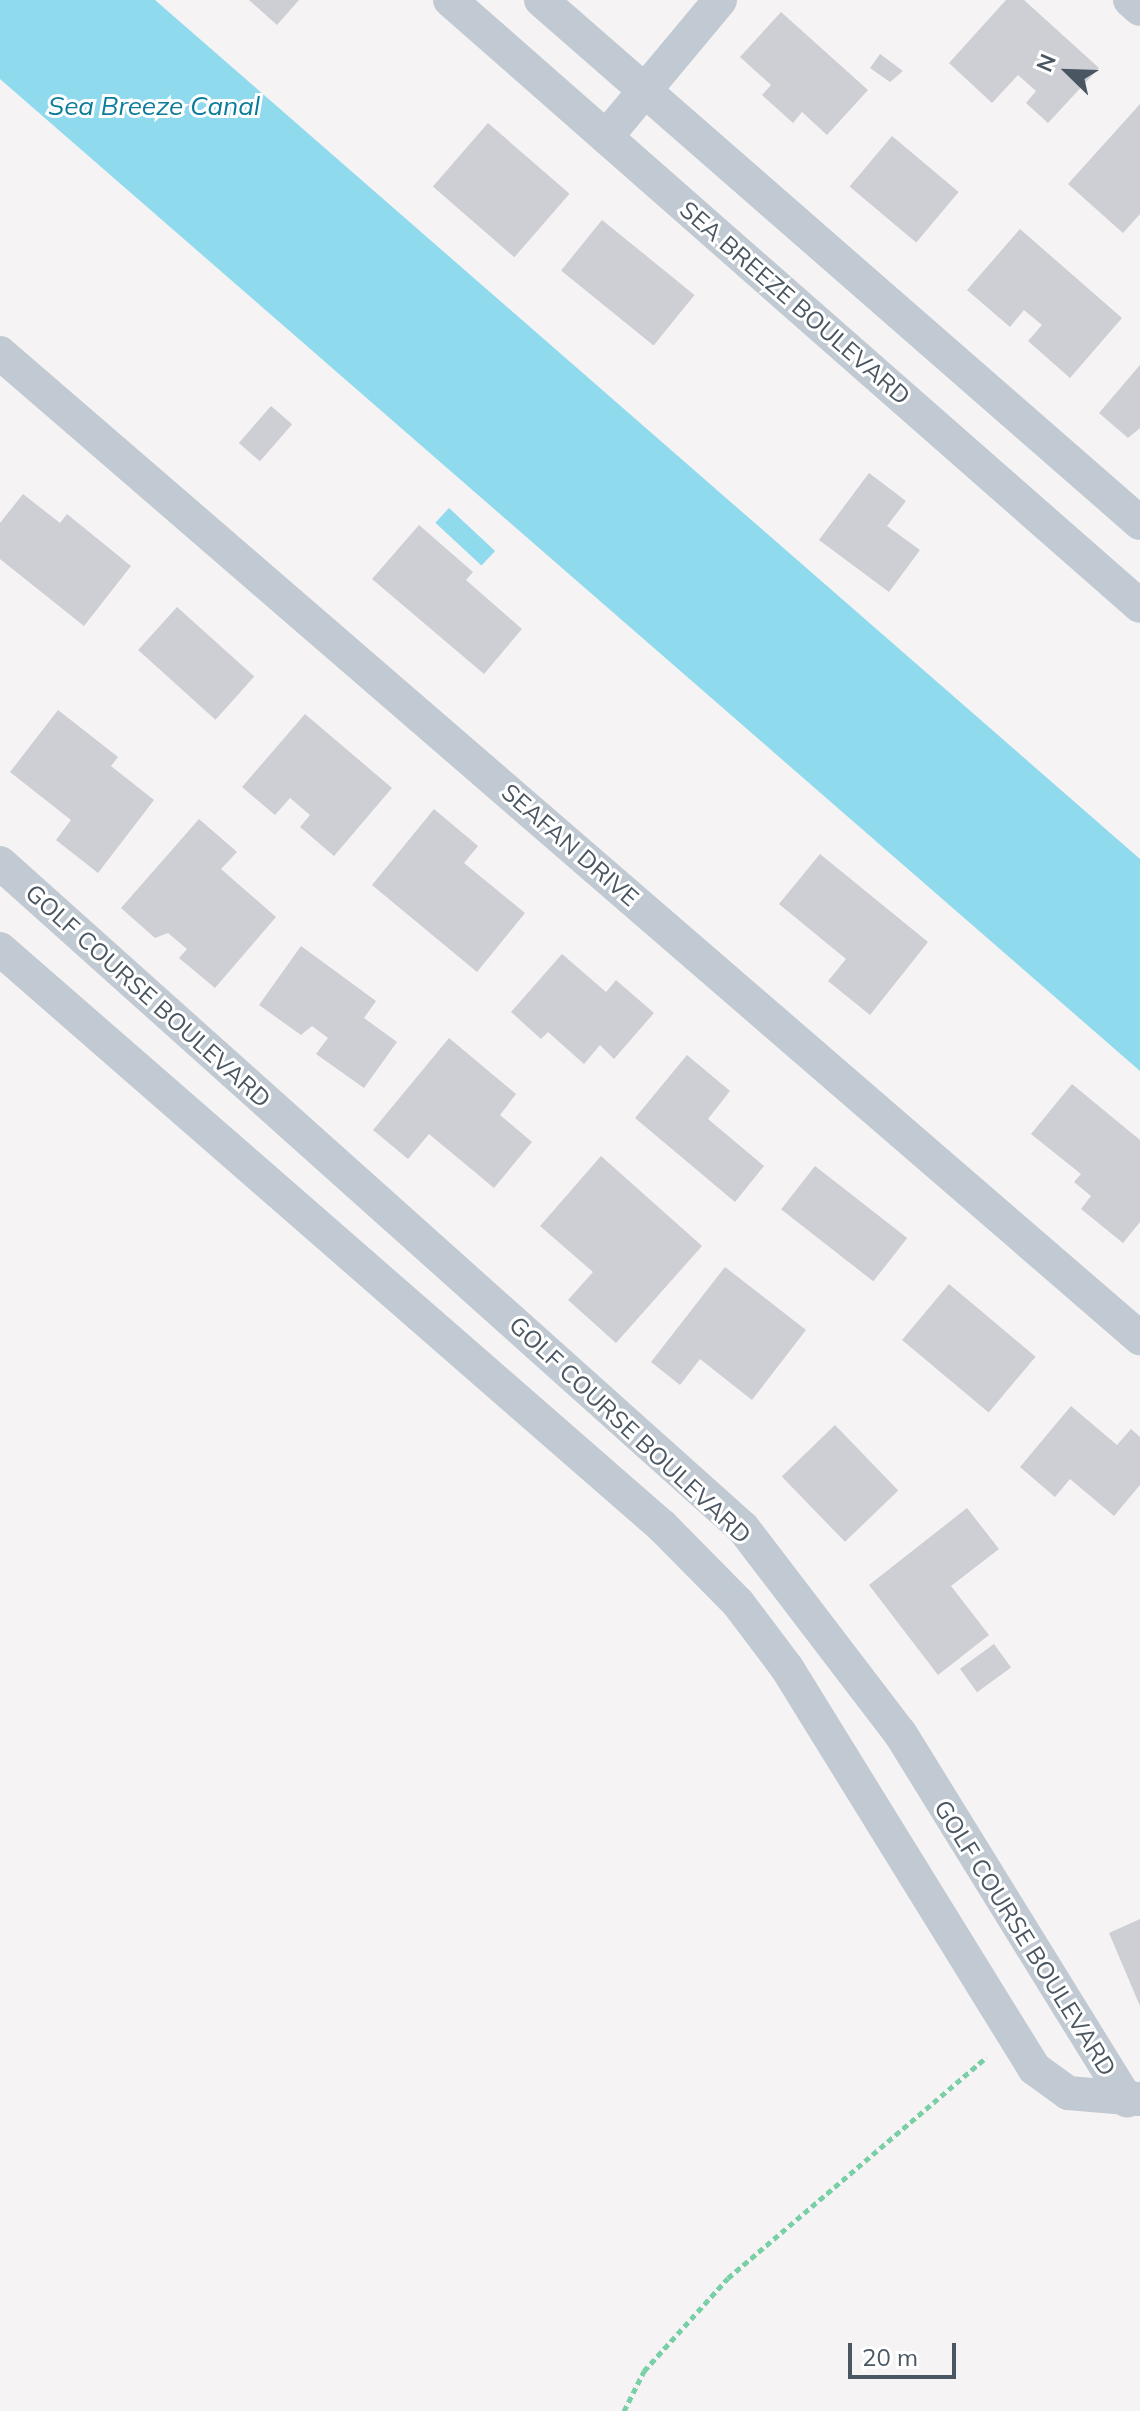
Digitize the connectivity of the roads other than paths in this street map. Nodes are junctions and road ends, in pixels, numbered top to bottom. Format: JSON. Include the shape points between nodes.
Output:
{"nodes":[{"id":1,"x":450,"y":0,"type":"edge"},
{"id":2,"x":541,"y":0,"type":"edge"},
{"id":3,"x":720,"y":0,"type":"edge"},
{"id":4,"x":1130,"y":0,"type":"edge"},
{"id":5,"x":1140,"y":9,"type":"edge"},
{"id":6,"x":647,"y":93,"type":"junction"},
{"id":7,"x":606,"y":137,"type":"junction"},
{"id":8,"x":0,"y":353,"type":"edge"},
{"id":9,"x":1140,"y":523,"type":"edge"},
{"id":10,"x":1140,"y":606,"type":"edge"},
{"id":11,"x":0,"y":863,"type":"edge"},
{"id":12,"x":0,"y":949,"type":"edge"},
{"id":13,"x":1140,"y":1338,"type":"edge"},
{"id":14,"x":1133,"y":2100,"type":"edge"}],
"edges":[{"from":1,"to":7,"type":"street","name":"SEA BREEZE BOULEVARD"},
{"from":2,"to":6,"type":"street"},
{"from":3,"to":6,"type":"street"},
{"from":4,"to":5,"type":"street"},
{"from":6,"to":7,"type":"street"},
{"from":6,"to":9,"type":"street"},
{"from":7,"to":10,"type":"street","name":"SEA BREEZE BOULEVARD"},
{"from":8,"to":13,"type":"street","name":"SEAFAN DRIVE"},
{"from":11,"to":14,"type":"street","name":"GOLF COURSE BOULEVARD","via":[[743,1528],[900,1733]]},
{"from":12,"to":14,"type":"street","name":"GOLF COURSE BOULEVARD","via":[[662,1526],[738,1603],[787,1668],[1035,2069],[1068,2093]]}]}
